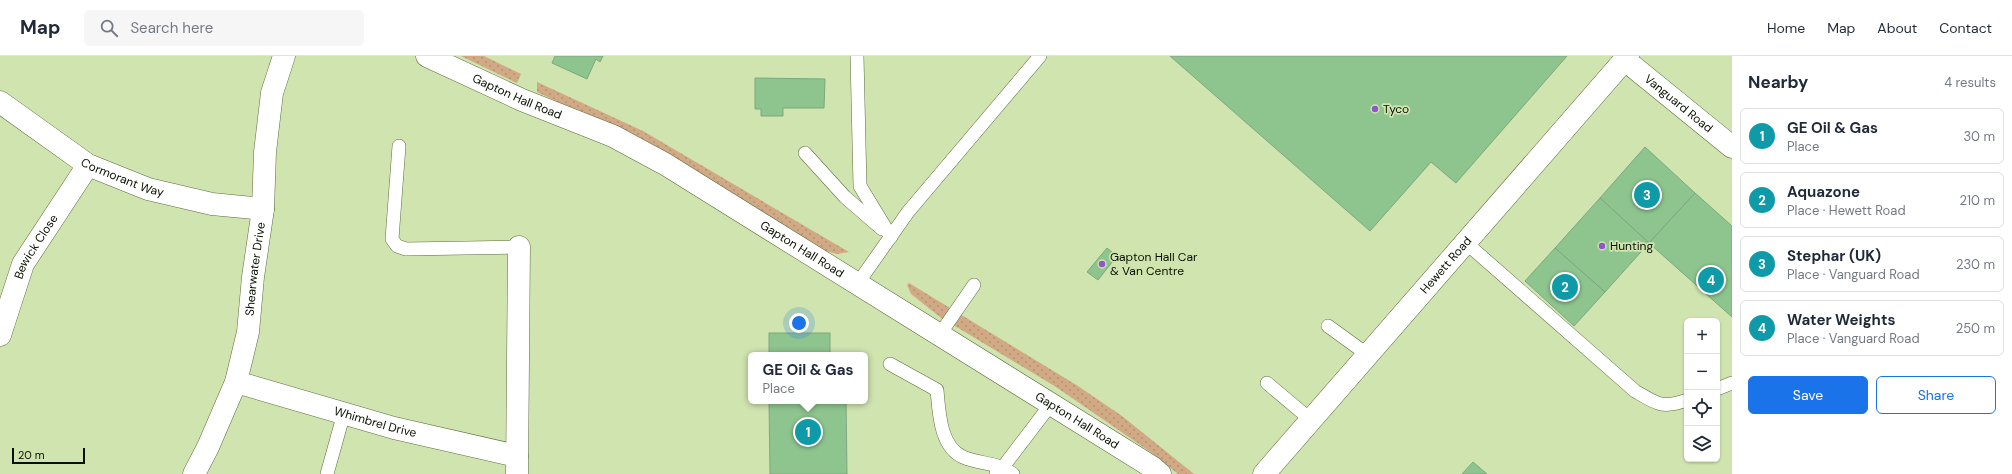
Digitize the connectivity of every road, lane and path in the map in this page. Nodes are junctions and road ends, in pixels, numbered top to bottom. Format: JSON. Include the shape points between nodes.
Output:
{"nodes":[{"id":1,"x":284,"y":56,"type":"edge"},
{"id":2,"x":427,"y":56,"type":"edge"},
{"id":3,"x":857,"y":56,"type":"edge"},
{"id":4,"x":1040,"y":56,"type":"edge"},
{"id":5,"x":1626,"y":58,"type":"edge"},
{"id":6,"x":0,"y":102,"type":"edge"},
{"id":7,"x":399,"y":146,"type":"dead end"},
{"id":8,"x":1732,"y":147,"type":"edge"},
{"id":9,"x":805,"y":153,"type":"dead end"},
{"id":10,"x":88,"y":165,"type":"junction"},
{"id":11,"x":263,"y":209,"type":"junction"},
{"id":12,"x":891,"y":237,"type":"junction"},
{"id":13,"x":1465,"y":242,"type":"junction"},
{"id":14,"x":519,"y":247,"type":"joint"},
{"id":15,"x":858,"y":283,"type":"junction"},
{"id":16,"x":974,"y":285,"type":"dead end"},
{"id":17,"x":1328,"y":326,"type":"dead end"},
{"id":18,"x":940,"y":334,"type":"junction"},
{"id":19,"x":0,"y":335,"type":"edge"},
{"id":20,"x":1368,"y":355,"type":"junction"},
{"id":21,"x":890,"y":364,"type":"dead end"},
{"id":22,"x":236,"y":382,"type":"junction"},
{"id":23,"x":1267,"y":383,"type":"dead end"},
{"id":24,"x":1732,"y":383,"type":"edge"},
{"id":25,"x":1720,"y":388,"type":"edge"},
{"id":26,"x":1684,"y":401,"type":"edge"},
{"id":27,"x":1052,"y":404,"type":"junction"},
{"id":28,"x":344,"y":413,"type":"junction"},
{"id":29,"x":1311,"y":420,"type":"junction"},
{"id":30,"x":517,"y":465,"type":"edge"},
{"id":31,"x":1004,"y":472,"type":"edge"},
{"id":32,"x":194,"y":474,"type":"edge"},
{"id":33,"x":327,"y":474,"type":"edge"},
{"id":34,"x":1160,"y":474,"type":"edge"},
{"id":35,"x":1264,"y":474,"type":"edge"}],
"edges":[{"from":1,"to":11,"type":"street","name":"Shearwater Drive","via":[[272,93],[265,152]]},
{"from":2,"to":15,"type":"street","name":"Gapton Hall Road","via":[[522,100],[613,136],[665,164]]},
{"from":3,"to":12,"type":"lane","via":[[860,186]]},
{"from":4,"to":12,"type":"lane","via":[[908,212]]},
{"from":5,"to":8,"type":"street","name":"Vanguard Road"},
{"from":5,"to":13,"type":"street","name":"Hewett Road"},
{"from":6,"to":10,"type":"street","name":"Cormorant Way"},
{"from":7,"to":14,"type":"lane","via":[[392,239],[397,246],[406,249]]},
{"from":9,"to":12,"type":"lane","via":[[844,198]]},
{"from":10,"to":11,"type":"street","name":"Cormorant Way","via":[[148,189],[212,204]]},
{"from":10,"to":19,"type":"street","name":"Bewick Close","via":[[23,264]]},
{"from":11,"to":22,"type":"street","name":"Shearwater Drive","via":[[248,332]]},
{"from":12,"to":15,"type":"lane"},
{"from":13,"to":20,"type":"street","name":"Hewett Road"},
{"from":13,"to":26,"type":"lane","via":[[1635,391],[1664,405],[1670,406]]},
{"from":14,"to":30,"type":"street","name":"Whimbrel Drive"},
{"from":15,"to":18,"type":"street","name":"Gapton Hall Road"},
{"from":16,"to":18,"type":"lane"},
{"from":17,"to":20,"type":"lane"},
{"from":18,"to":27,"type":"street","name":"Gapton Hall Road"},
{"from":20,"to":29,"type":"street","name":"Hewett Road"},
{"from":21,"to":31,"type":"lane","via":[[937,390],[947,443],[962,457]]},
{"from":22,"to":28,"type":"street","name":"Whimbrel Drive"},
{"from":22,"to":32,"type":"street","name":"Shearwater Drive"},
{"from":23,"to":29,"type":"lane"},
{"from":24,"to":25,"type":"lane"},
{"from":27,"to":31,"type":"lane"},
{"from":27,"to":34,"type":"street","name":"Gapton Hall Road"},
{"from":28,"to":30,"type":"street","name":"Whimbrel Drive"},
{"from":28,"to":33,"type":"lane"},
{"from":29,"to":35,"type":"street","name":"Hewett Road"}]}
